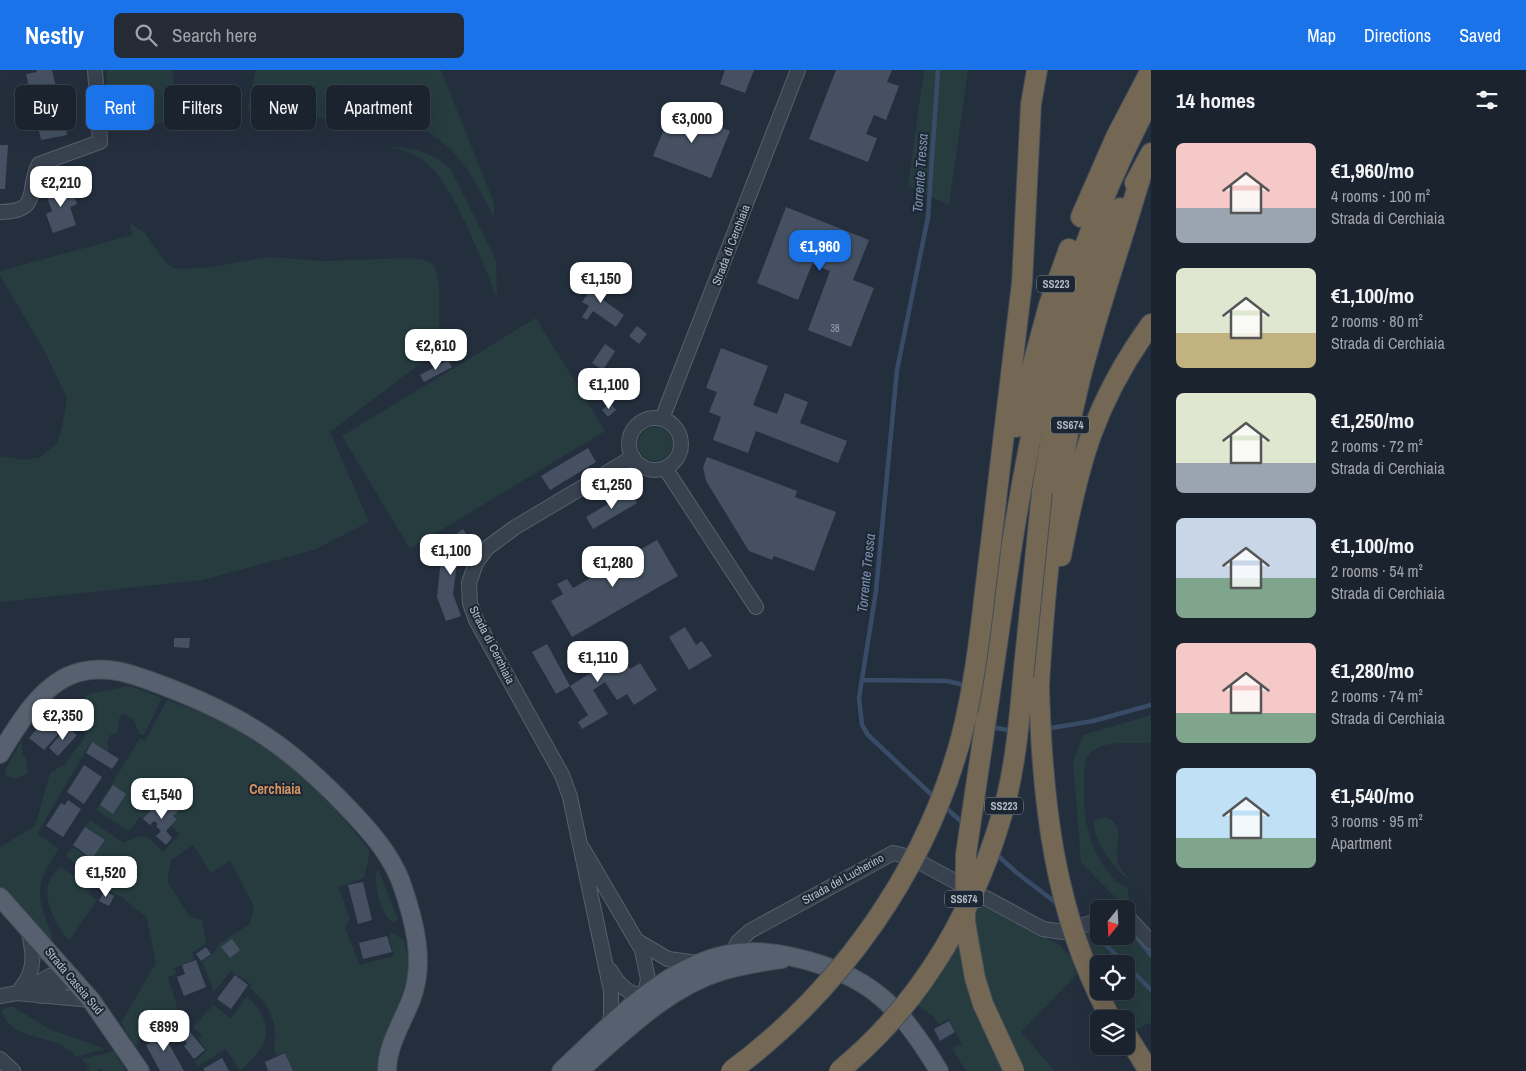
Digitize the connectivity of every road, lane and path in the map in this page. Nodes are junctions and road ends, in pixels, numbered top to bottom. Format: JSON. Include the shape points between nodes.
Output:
{"nodes":[{"id":1,"x":94,"y":70,"type":"edge"},
{"id":2,"x":798,"y":70,"type":"edge"},
{"id":3,"x":1037,"y":70,"type":"edge"},
{"id":4,"x":1151,"y":70,"type":"edge"},
{"id":5,"x":1151,"y":98,"type":"edge"},
{"id":6,"x":1151,"y":153,"type":"edge"},
{"id":7,"x":1142,"y":172,"type":"junction"},
{"id":8,"x":0,"y":212,"type":"edge"},
{"id":9,"x":1151,"y":324,"type":"edge"},
{"id":10,"x":662,"y":419,"type":"junction"},
{"id":11,"x":633,"y":457,"type":"junction"},
{"id":12,"x":665,"y":468,"type":"junction"},
{"id":13,"x":995,"y":509,"type":"junction"},
{"id":14,"x":756,"y":607,"type":"dead end"},
{"id":15,"x":1043,"y":687,"type":"junction"},
{"id":16,"x":0,"y":754,"type":"edge"},
{"id":17,"x":580,"y":844,"type":"junction"},
{"id":18,"x":0,"y":898,"type":"edge"},
{"id":19,"x":1090,"y":923,"type":"edge"},
{"id":20,"x":1135,"y":925,"type":"edge"},
{"id":21,"x":28,"y":928,"type":"junction"},
{"id":22,"x":639,"y":942,"type":"junction"},
{"id":23,"x":1151,"y":942,"type":"edge"},
{"id":24,"x":735,"y":952,"type":"junction"},
{"id":25,"x":795,"y":957,"type":"junction"},
{"id":26,"x":1090,"y":959,"type":"edge"},
{"id":27,"x":605,"y":963,"type":"junction"},
{"id":28,"x":698,"y":963,"type":"junction"},
{"id":29,"x":751,"y":964,"type":"junction"},
{"id":30,"x":721,"y":971,"type":"junction"},
{"id":31,"x":69,"y":974,"type":"junction"},
{"id":32,"x":18,"y":993,"type":"junction"},
{"id":33,"x":646,"y":995,"type":"junction"},
{"id":34,"x":0,"y":996,"type":"edge"},
{"id":35,"x":41,"y":996,"type":"junction"},
{"id":36,"x":91,"y":1000,"type":"junction"},
{"id":37,"x":1107,"y":1010,"type":"edge"},
{"id":38,"x":608,"y":1027,"type":"junction"},
{"id":39,"x":1135,"y":1048,"type":"edge"},
{"id":40,"x":1132,"y":1055,"type":"edge"},
{"id":41,"x":0,"y":1059,"type":"edge"},
{"id":42,"x":13,"y":1071,"type":"edge"},
{"id":43,"x":140,"y":1071,"type":"edge"},
{"id":44,"x":387,"y":1071,"type":"edge"},
{"id":45,"x":561,"y":1071,"type":"edge"},
{"id":46,"x":574,"y":1071,"type":"edge"},
{"id":47,"x":579,"y":1071,"type":"edge"},
{"id":48,"x":731,"y":1071,"type":"edge"},
{"id":49,"x":838,"y":1071,"type":"edge"},
{"id":50,"x":939,"y":1071,"type":"edge"},
{"id":51,"x":1014,"y":1071,"type":"edge"},
{"id":52,"x":1142,"y":1071,"type":"edge"},
{"id":53,"x":1149,"y":1071,"type":"edge"}],
"edges":[{"from":1,"to":8,"type":"street","via":[[100,142],[39,164],[28,203],[20,210]]},
{"from":2,"to":10,"type":"street","name":"Strada di Cerchiaia"},
{"from":3,"to":13,"type":"highway","via":[[1031,104],[1019,314]]},
{"from":4,"to":13,"type":"highway","number":"SS223","via":[[1104,162],[1058,280],[1026,386]]},
{"from":5,"to":51,"type":"highway","number":"SS674","bridge":true,"via":[[1094,222],[1051,351],[1027,460],[966,854],[965,922],[975,978],[983,1004]]},
{"from":6,"to":7,"type":"highway","number":"SS223"},
{"from":7,"to":15,"type":"highway","number":"SS674","via":[[1103,294],[1070,422],[1050,545]]},
{"from":7,"to":49,"type":"highway","number":"SS223","bridge":true,"via":[[1116,217],[1092,278],[1056,412],[1042,492],[1016,740],[1007,794],[995,834],[960,922],[924,979],[894,1018]]},
{"from":9,"to":15,"type":"highway","number":"SS674","via":[[1114,380],[1082,456],[1053,602]]},
{"from":10,"to":11,"type":"street","via":[[646,420],[635,427],[630,445]]},
{"from":10,"to":12,"type":"street","via":[[674,427],[681,442],[678,457]]},
{"from":11,"to":12,"type":"street","via":[[644,467]]},
{"from":11,"to":17,"type":"street","name":"Strada di Cerchiaia","via":[[496,540],[480,556],[469,583],[470,603],[476,620],[564,780]]},
{"from":12,"to":14,"type":"street"},
{"from":13,"to":48,"type":"highway","number":"SS223","bridge":true,"via":[[979,647],[961,736],[923,839],[886,904],[832,977],[770,1040]]},
{"from":15,"to":26,"type":"highway","number":"SS674","via":[[1058,853],[1078,929]]},
{"from":15,"to":37,"type":"highway","number":"SS674","bridge":true,"via":[[1042,770],[1052,852],[1082,959]]},
{"from":16,"to":44,"type":"main road","via":[[52,686],[71,675],[98,670],[129,673],[192,697],[256,728],[291,753],[377,840],[394,866],[403,888],[417,946],[418,971],[412,998],[390,1049]]},
{"from":17,"to":22,"type":"street","name":"Strada di Cerchiaia"},
{"from":17,"to":27,"type":"street","name":"Strada di Cerchiaia"},
{"from":18,"to":21,"type":"main road","name":"Strada Cassia Sud"},
{"from":19,"to":24,"type":"street","name":"Strada del Lucherino","via":[[1063,932],[1037,926],[897,852],[885,855],[750,931],[738,942]]},
{"from":20,"to":23,"type":"street"},
{"from":21,"to":31,"type":"main road","name":"Strada Cassia Sud"},
{"from":21,"to":32,"type":"street","via":[[33,964],[29,979]]},
{"from":22,"to":28,"type":"street","name":"Strada di Cerchiaia","via":[[668,959]]},
{"from":22,"to":33,"type":"street","name":"Strada di Cerchiaia","via":[[648,979]]},
{"from":24,"to":25,"type":"main road","via":[[766,951]]},
{"from":24,"to":28,"type":"main road"},
{"from":24,"to":29,"type":"street"},
{"from":24,"to":30,"type":"street","name":"Strada del Lucherino"},
{"from":25,"to":29,"type":"main road"},
{"from":25,"to":50,"type":"main road","via":[[836,969],[874,990],[903,1017]]},
{"from":27,"to":33,"type":"street","name":"Strada di Cerchiaia","via":[[620,986],[632,993]]},
{"from":27,"to":38,"type":"street","name":"Strada di Cerchiaia","via":[[612,996],[612,1016]]},
{"from":28,"to":33,"type":"main road"},
{"from":29,"to":30,"type":"main road"},
{"from":30,"to":33,"type":"street","via":[[703,970]]},
{"from":30,"to":47,"type":"main road","via":[[688,985],[647,1012]]},
{"from":31,"to":32,"type":"street","via":[[50,976]]},
{"from":31,"to":35,"type":"street","via":[[65,982]]},
{"from":31,"to":36,"type":"main road","name":"Strada Cassia Sud"},
{"from":32,"to":34,"type":"street"},
{"from":32,"to":35,"type":"street"},
{"from":33,"to":38,"type":"main road"},
{"from":33,"to":46,"type":"street","via":[[640,1009]]},
{"from":35,"to":36,"type":"street"},
{"from":36,"to":43,"type":"main road","name":"Strada Cassia Sud"},
{"from":38,"to":45,"type":"main road"},
{"from":39,"to":53,"type":"highway"},
{"from":40,"to":52,"type":"highway"},
{"from":41,"to":42,"type":"street"}]}
